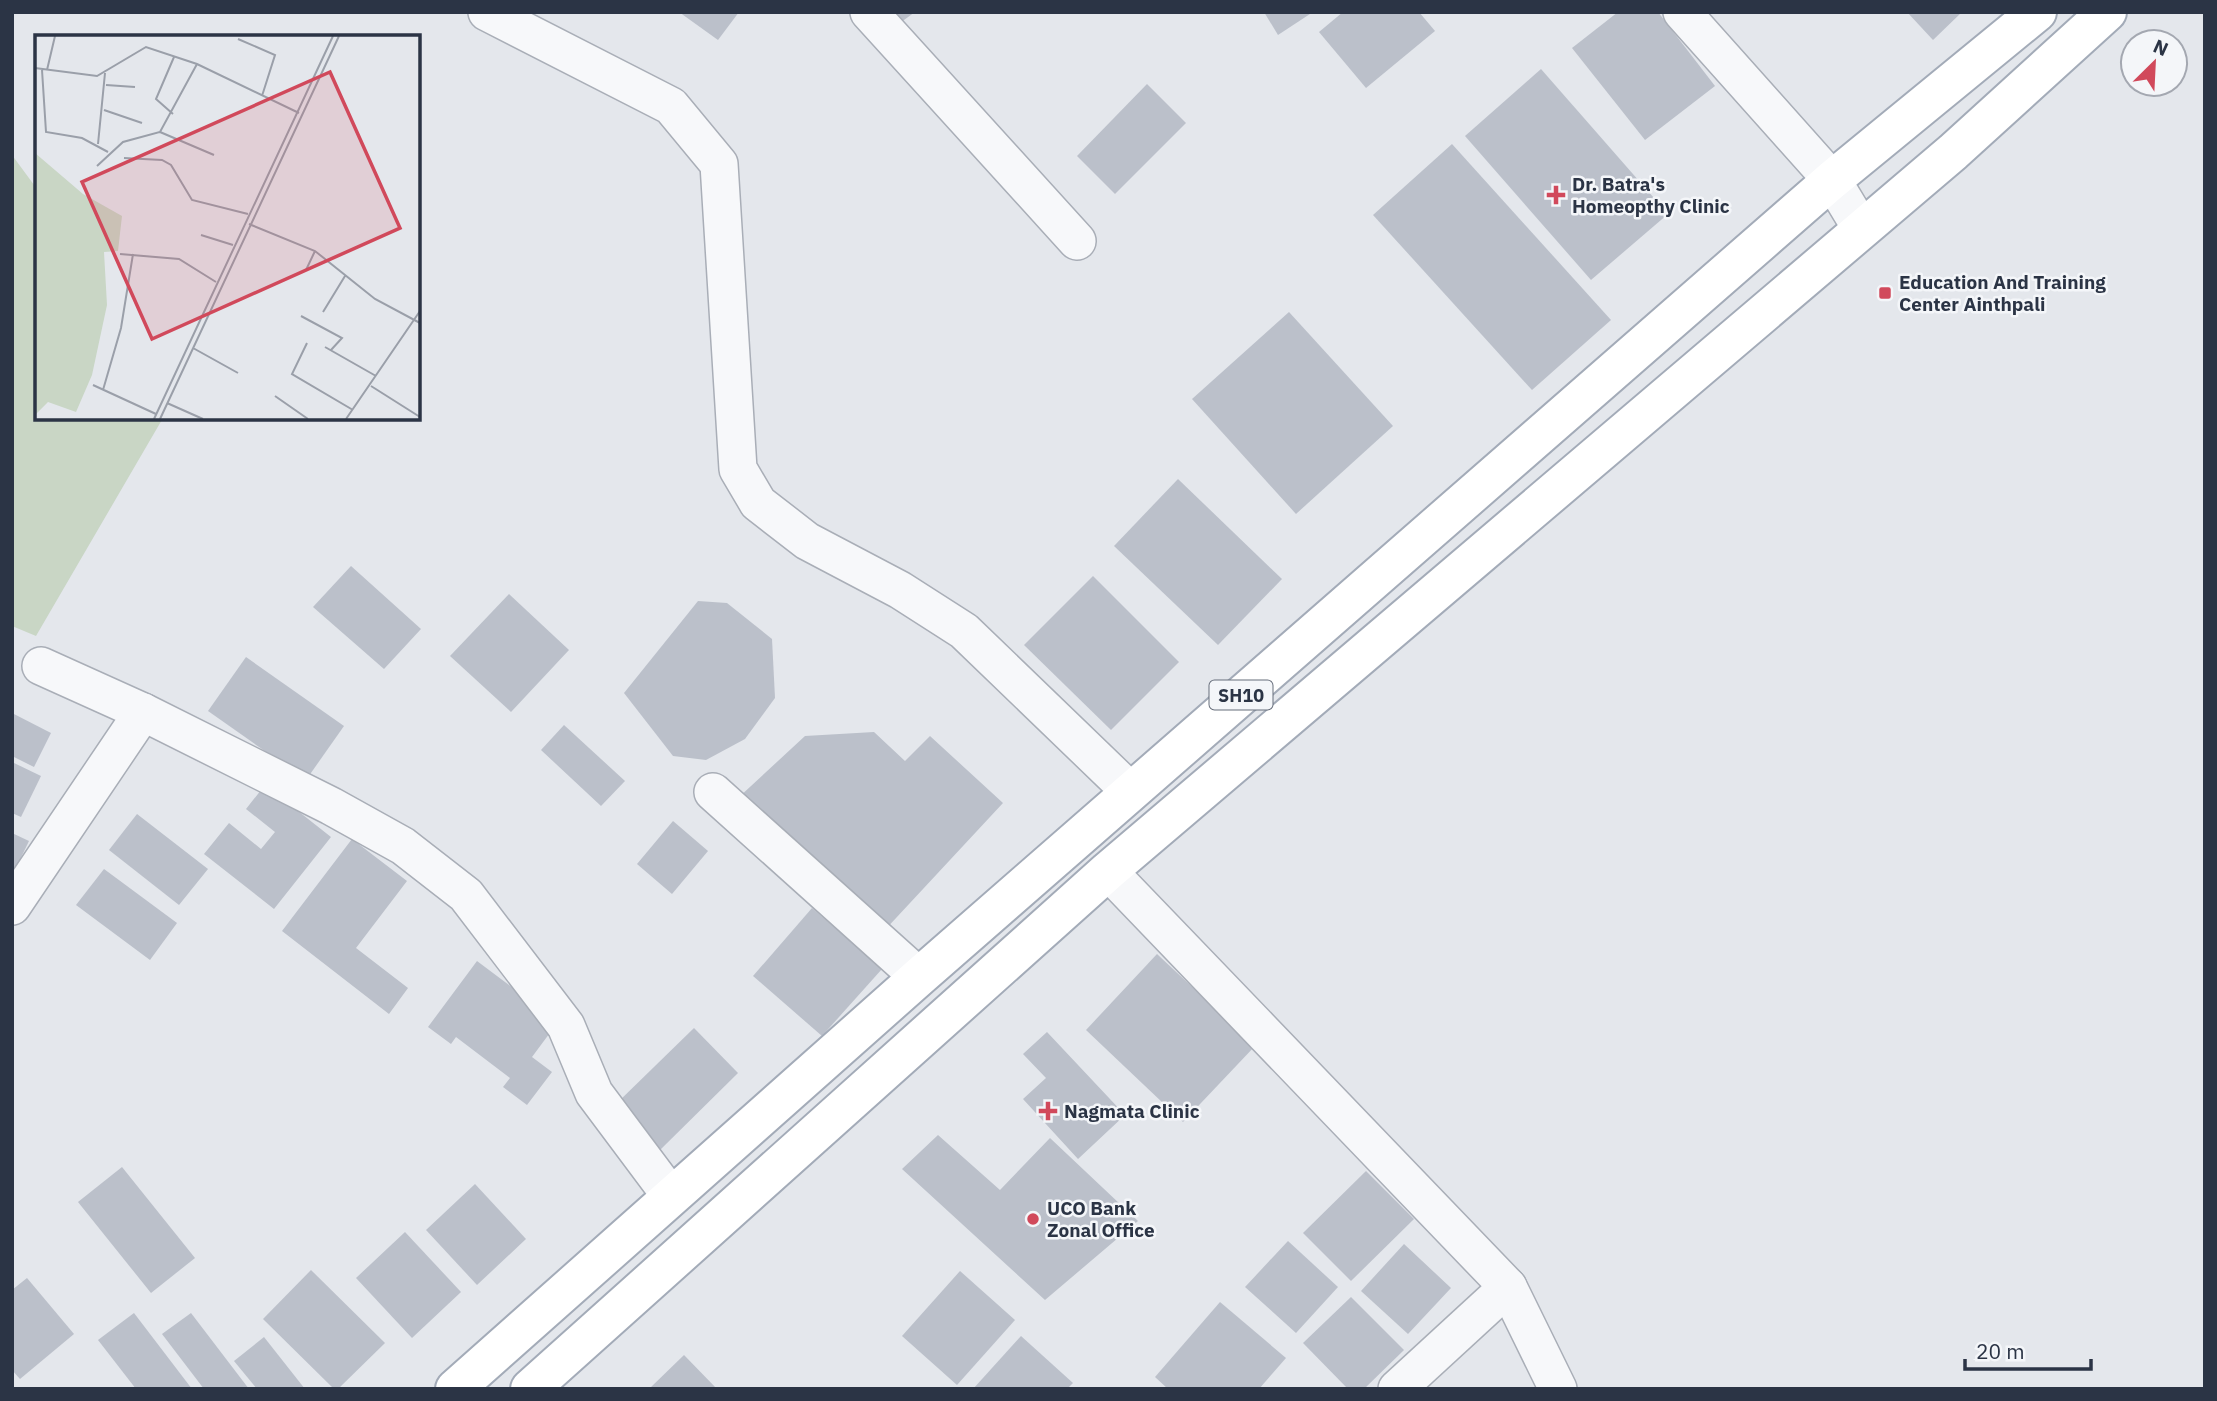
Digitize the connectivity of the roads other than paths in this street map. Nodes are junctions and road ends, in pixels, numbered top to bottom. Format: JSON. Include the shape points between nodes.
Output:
{"nodes":[{"id":1,"x":487,"y":12,"type":"edge"},
{"id":2,"x":869,"y":12,"type":"edge"},
{"id":3,"x":1682,"y":12,"type":"edge"},
{"id":4,"x":2037,"y":12,"type":"edge"},
{"id":5,"x":2108,"y":12,"type":"edge"},
{"id":6,"x":1832,"y":180,"type":"junction"},
{"id":7,"x":1861,"y":228,"type":"junction"},
{"id":8,"x":1077,"y":241,"type":"dead end"},
{"id":9,"x":41,"y":666,"type":"dead end"},
{"id":10,"x":142,"y":712,"type":"junction"},
{"id":11,"x":713,"y":792,"type":"dead end"},
{"id":12,"x":1131,"y":792,"type":"junction"},
{"id":13,"x":1108,"y":871,"type":"junction"},
{"id":14,"x":12,"y":906,"type":"edge"},
{"id":15,"x":919,"y":977,"type":"junction"},
{"id":16,"x":671,"y":1196,"type":"junction"},
{"id":17,"x":1508,"y":1287,"type":"junction"},
{"id":18,"x":455,"y":1389,"type":"edge"},
{"id":19,"x":530,"y":1389,"type":"edge"},
{"id":20,"x":1397,"y":1389,"type":"edge"},
{"id":21,"x":1558,"y":1389,"type":"edge"}],
"edges":[{"from":1,"to":12,"type":"street","via":[[671,106],[719,164],[738,469],[758,503],[807,541],[900,590],[964,631]]},
{"from":2,"to":8,"type":"street"},
{"from":3,"to":6,"type":"street"},
{"from":4,"to":6,"type":"main road","number":"SH10"},
{"from":5,"to":7,"type":"main road","number":"SH10"},
{"from":6,"to":7,"type":"street"},
{"from":6,"to":12,"type":"main road","number":"SH10"},
{"from":7,"to":13,"type":"main road","number":"SH10"},
{"from":9,"to":10,"type":"street"},
{"from":10,"to":14,"type":"street"},
{"from":10,"to":16,"type":"street","via":[[403,846],[466,895],[566,1026],[594,1093]]},
{"from":11,"to":15,"type":"street"},
{"from":12,"to":15,"type":"main road","number":"SH10"},
{"from":13,"to":17,"type":"street"},
{"from":13,"to":19,"type":"main road","number":"SH10"},
{"from":15,"to":16,"type":"main road","number":"SH10"},
{"from":16,"to":18,"type":"main road","number":"SH10"},
{"from":17,"to":20,"type":"street"},
{"from":17,"to":21,"type":"street"}]}
